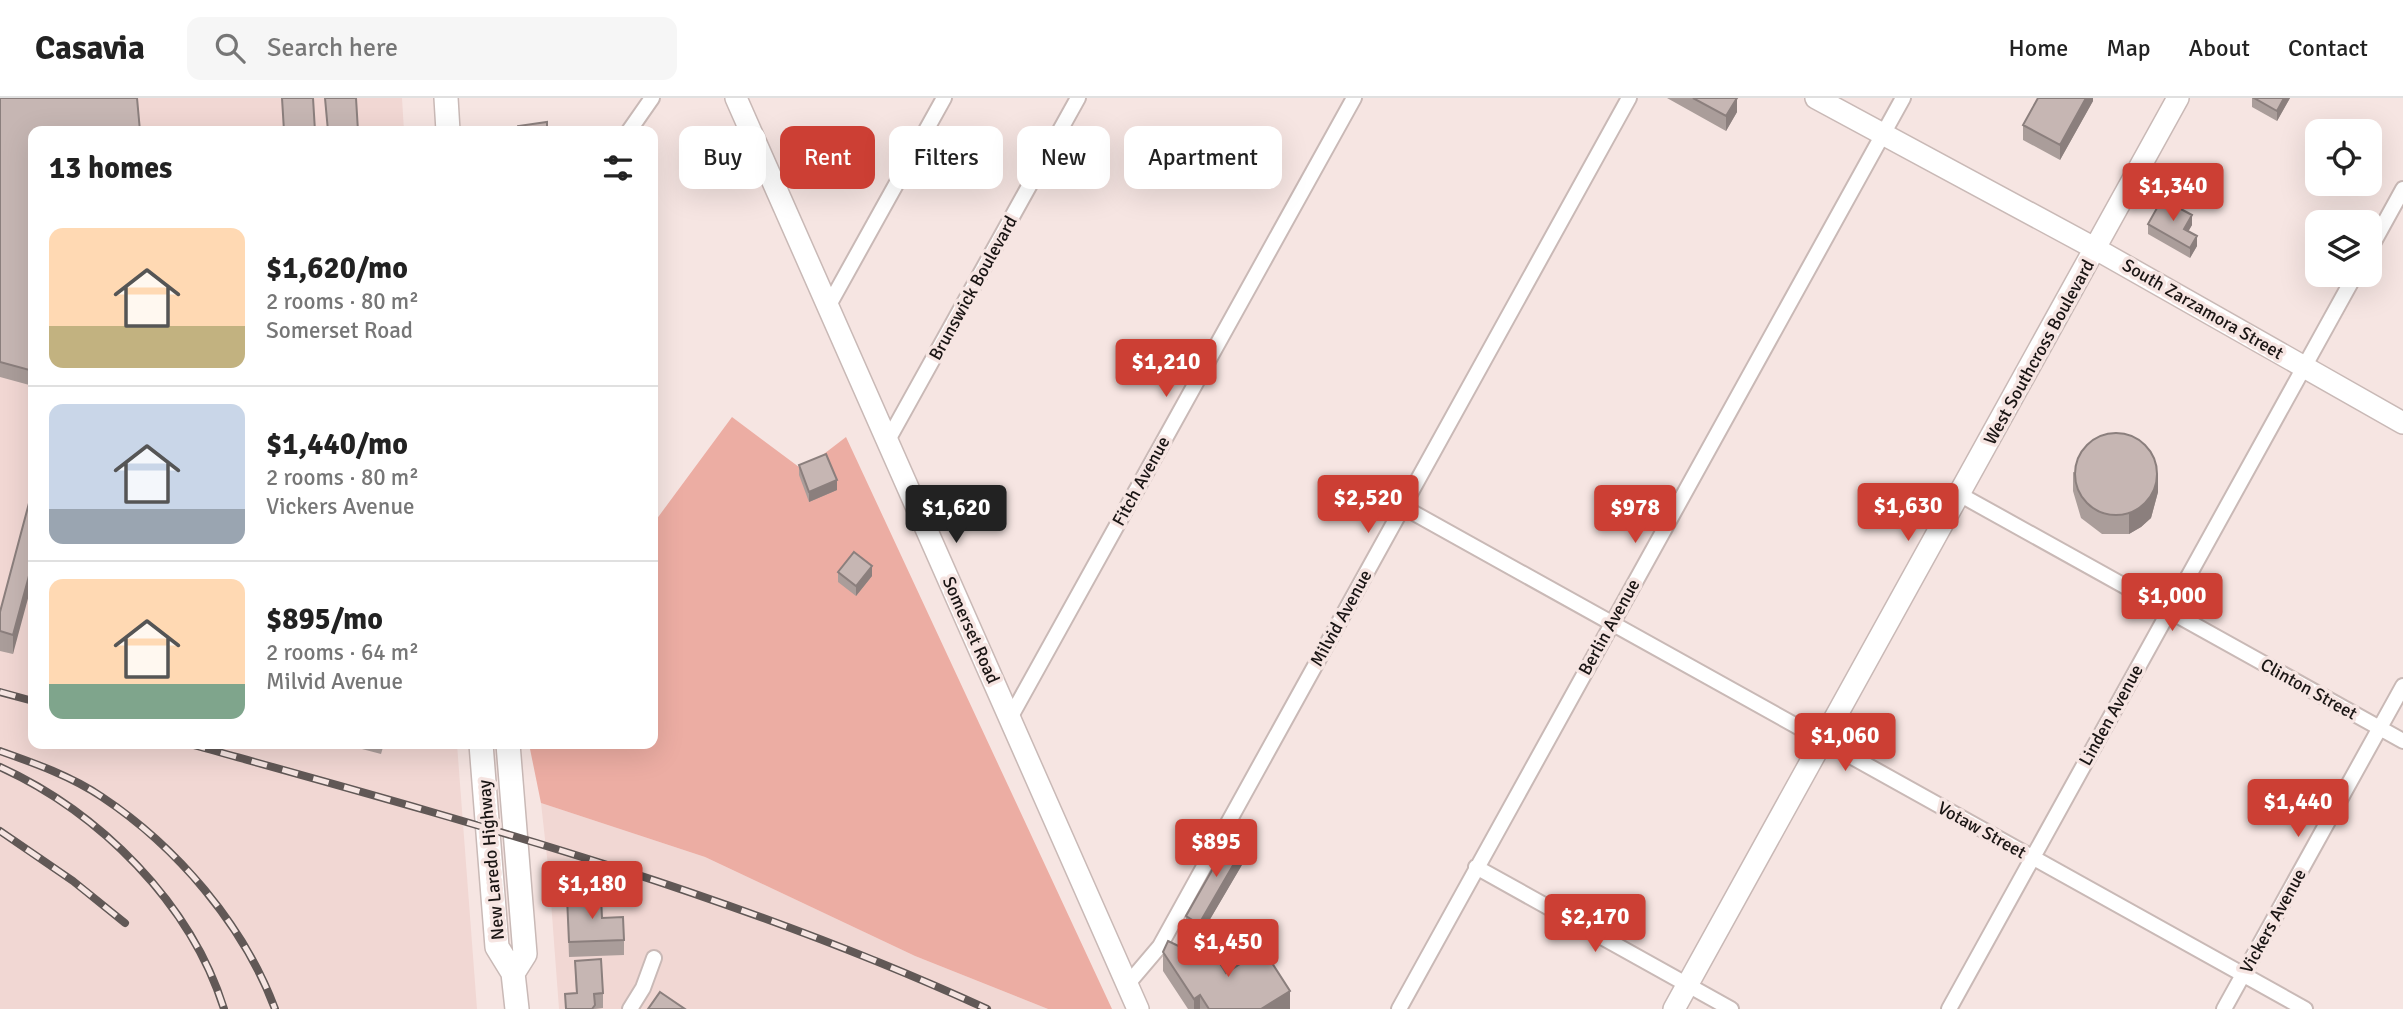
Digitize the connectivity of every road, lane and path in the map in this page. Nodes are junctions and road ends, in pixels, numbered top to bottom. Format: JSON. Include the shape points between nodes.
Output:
{"nodes":[{"id":1,"x":446,"y":98,"type":"edge"},
{"id":2,"x":652,"y":98,"type":"edge"},
{"id":3,"x":736,"y":98,"type":"edge"},
{"id":4,"x":944,"y":98,"type":"edge"},
{"id":5,"x":1079,"y":98,"type":"edge"},
{"id":6,"x":1354,"y":98,"type":"edge"},
{"id":7,"x":1629,"y":98,"type":"edge"},
{"id":8,"x":1816,"y":98,"type":"edge"},
{"id":9,"x":1903,"y":98,"type":"edge"},
{"id":10,"x":2178,"y":98,"type":"edge"},
{"id":11,"x":448,"y":126,"type":"edge"},
{"id":12,"x":632,"y":126,"type":"edge"},
{"id":13,"x":1882,"y":134,"type":"junction"},
{"id":14,"x":2403,"y":189,"type":"edge"},
{"id":15,"x":2382,"y":227,"type":"edge"},
{"id":16,"x":2096,"y":249,"type":"junction"},
{"id":17,"x":2348,"y":287,"type":"edge"},
{"id":18,"x":829,"y":305,"type":"junction"},
{"id":19,"x":2304,"y":366,"type":"junction"},
{"id":20,"x":2403,"y":423,"type":"edge"},
{"id":21,"x":888,"y":440,"type":"junction"},
{"id":22,"x":1959,"y":494,"type":"junction"},
{"id":23,"x":1403,"y":507,"type":"junction"},
{"id":24,"x":2169,"y":611,"type":"junction"},
{"id":25,"x":1611,"y":623,"type":"junction"},
{"id":26,"x":2403,"y":686,"type":"edge"},
{"id":27,"x":1010,"y":718,"type":"junction"},
{"id":28,"x":2380,"y":729,"type":"junction"},
{"id":29,"x":1823,"y":741,"type":"junction"},
{"id":30,"x":2403,"y":741,"type":"edge"},
{"id":31,"x":481,"y":749,"type":"edge"},
{"id":32,"x":508,"y":749,"type":"edge"},
{"id":33,"x":2032,"y":858,"type":"junction"},
{"id":34,"x":1476,"y":867,"type":"junction"},
{"id":35,"x":654,"y":958,"type":"dead end"},
{"id":36,"x":513,"y":973,"type":"junction"},
{"id":37,"x":2243,"y":975,"type":"junction"},
{"id":38,"x":1688,"y":985,"type":"junction"},
{"id":39,"x":1126,"y":986,"type":"junction"},
{"id":40,"x":517,"y":1009,"type":"edge"},
{"id":41,"x":630,"y":1009,"type":"edge"},
{"id":42,"x":1138,"y":1009,"type":"edge"},
{"id":43,"x":1399,"y":1009,"type":"edge"},
{"id":44,"x":1674,"y":1009,"type":"edge"},
{"id":45,"x":1731,"y":1009,"type":"edge"},
{"id":46,"x":1948,"y":1009,"type":"edge"},
{"id":47,"x":2224,"y":1009,"type":"edge"},
{"id":48,"x":2305,"y":1009,"type":"edge"}],
"edges":[{"from":1,"to":11,"type":"main road"},
{"from":2,"to":12,"type":"street"},
{"from":3,"to":18,"type":"main road","name":"Somerset Road"},
{"from":4,"to":18,"type":"street"},
{"from":5,"to":21,"type":"street","name":"Brunswick Boulevard"},
{"from":6,"to":27,"type":"street","name":"Fitch Avenue"},
{"from":7,"to":23,"type":"street","name":"Milvid Avenue"},
{"from":8,"to":13,"type":"main road","name":"South Zarzamora Street"},
{"from":9,"to":13,"type":"street","name":"Berlin Avenue"},
{"from":10,"to":16,"type":"main road","name":"West Southcross Boulevard"},
{"from":13,"to":16,"type":"main road","name":"South Zarzamora Street"},
{"from":13,"to":25,"type":"street","name":"Berlin Avenue"},
{"from":14,"to":15,"type":"street"},
{"from":16,"to":19,"type":"main road","name":"South Zarzamora Street"},
{"from":16,"to":22,"type":"main road","name":"West Southcross Boulevard"},
{"from":17,"to":19,"type":"street","name":"Linden Avenue"},
{"from":18,"to":21,"type":"main road","name":"Somerset Road"},
{"from":19,"to":20,"type":"main road","name":"South Zarzamora Street"},
{"from":19,"to":24,"type":"street","name":"Linden Avenue"},
{"from":21,"to":27,"type":"main road","name":"Somerset Road"},
{"from":22,"to":24,"type":"street","name":"Clinton Street"},
{"from":22,"to":29,"type":"main road","name":"West Southcross Boulevard"},
{"from":23,"to":25,"type":"street","name":"Votaw Street"},
{"from":23,"to":39,"type":"street","name":"Milvid Avenue","via":[[1160,946]]},
{"from":24,"to":28,"type":"street","name":"Clinton Street"},
{"from":24,"to":33,"type":"street","name":"Linden Avenue"},
{"from":25,"to":29,"type":"street","name":"Votaw Street"},
{"from":25,"to":34,"type":"street","name":"Berlin Avenue"},
{"from":26,"to":28,"type":"street","name":"Vickers Avenue"},
{"from":27,"to":39,"type":"main road","name":"Somerset Road"},
{"from":28,"to":30,"type":"street","name":"Clinton Street"},
{"from":28,"to":37,"type":"street","name":"Vickers Avenue"},
{"from":29,"to":33,"type":"street","name":"Votaw Street"},
{"from":29,"to":38,"type":"main road","name":"West Southcross Boulevard"},
{"from":31,"to":36,"type":"main road","name":"New Laredo Highway","via":[[497,947]]},
{"from":32,"to":36,"type":"main road","name":"New Laredo Highway","via":[[525,954]]},
{"from":33,"to":37,"type":"street","name":"Votaw Street"},
{"from":33,"to":46,"type":"street","name":"Linden Avenue"},
{"from":34,"to":38,"type":"street"},
{"from":34,"to":43,"type":"street","name":"Berlin Avenue"},
{"from":35,"to":41,"type":"street"},
{"from":36,"to":40,"type":"main road","name":"New Laredo Highway"},
{"from":37,"to":47,"type":"street","name":"Vickers Avenue"},
{"from":37,"to":48,"type":"street","name":"Votaw Street"},
{"from":38,"to":44,"type":"main road","name":"West Southcross Boulevard"},
{"from":38,"to":45,"type":"street"},
{"from":39,"to":42,"type":"main road","name":"Somerset Road"}]}
